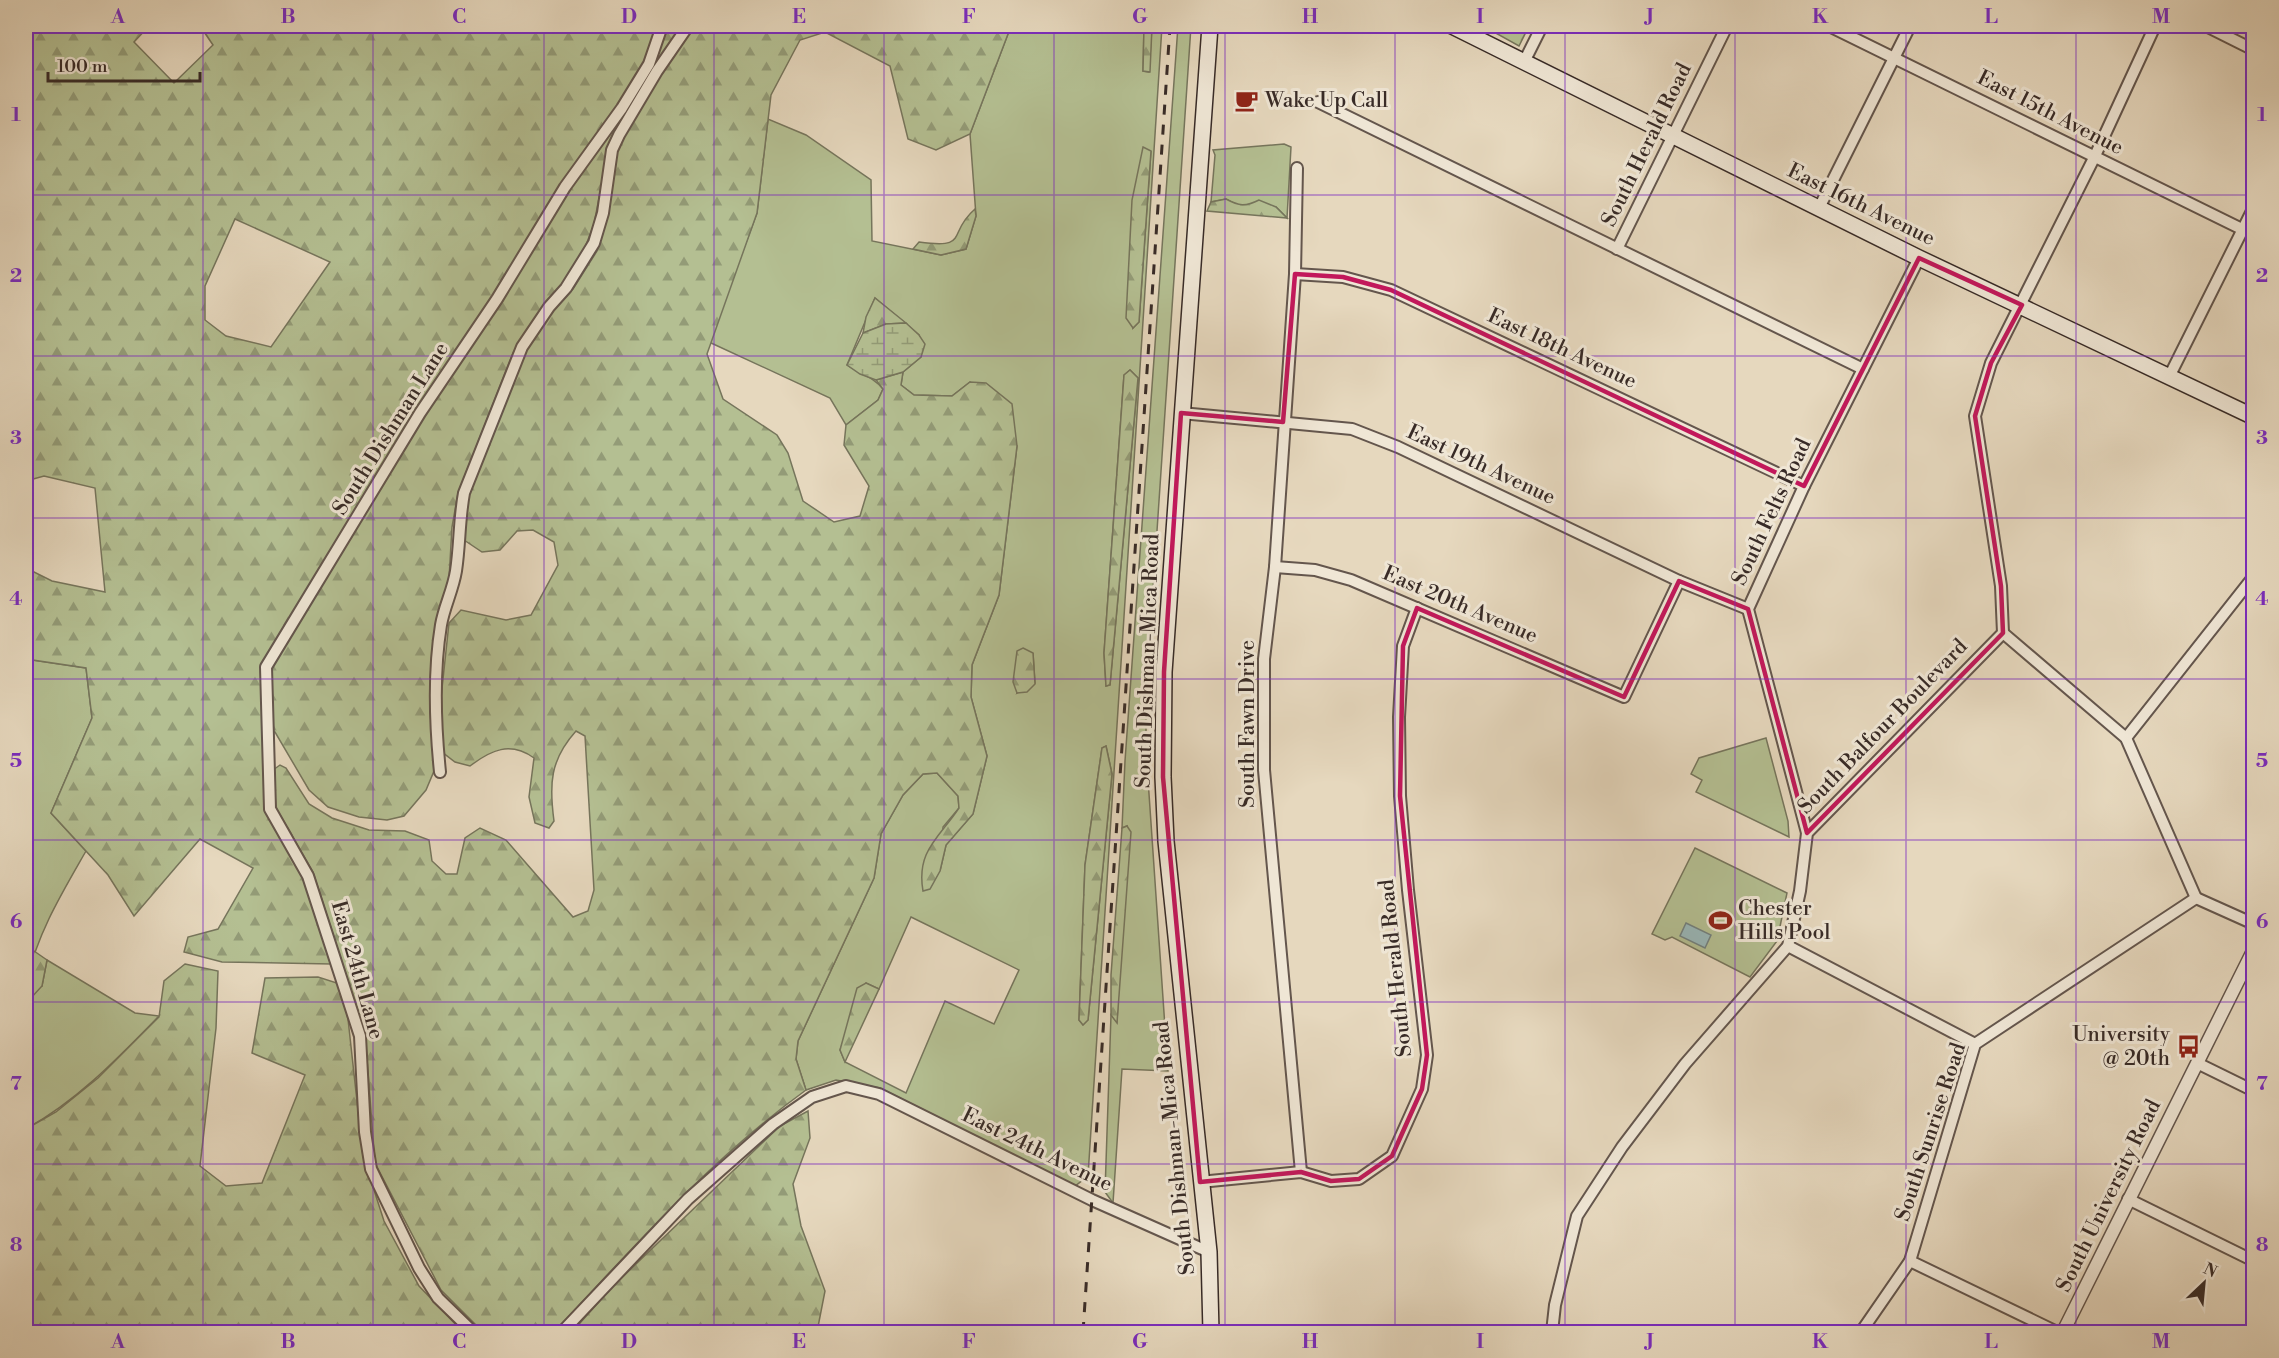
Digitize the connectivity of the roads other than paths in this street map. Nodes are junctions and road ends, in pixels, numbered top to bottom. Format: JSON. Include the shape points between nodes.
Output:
{"nodes":[{"id":1,"x":662,"y":26,"type":"edge"},
{"id":2,"x":688,"y":26,"type":"edge"},
{"id":3,"x":1209,"y":26,"type":"edge"},
{"id":4,"x":1452,"y":26,"type":"edge"},
{"id":5,"x":1542,"y":26,"type":"edge"},
{"id":6,"x":1727,"y":26,"type":"edge"},
{"id":7,"x":1828,"y":26,"type":"edge"},
{"id":8,"x":1910,"y":26,"type":"edge"},
{"id":9,"x":2156,"y":26,"type":"edge"},
{"id":10,"x":2206,"y":26,"type":"edge"},
{"id":11,"x":2253,"y":50,"type":"edge"},
{"id":12,"x":1894,"y":57,"type":"junction"},
{"id":13,"x":1525,"y":60,"type":"junction"},
{"id":14,"x":1318,"y":102,"type":"dead end"},
{"id":15,"x":1675,"y":134,"type":"junction"},
{"id":16,"x":2094,"y":158,"type":"junction"},
{"id":17,"x":1297,"y":168,"type":"dead end"},
{"id":18,"x":2253,"y":207,"type":"edge"},
{"id":19,"x":1819,"y":208,"type":"junction"},
{"id":20,"x":2242,"y":230,"type":"junction"},
{"id":21,"x":2253,"y":235,"type":"edge"},
{"id":22,"x":1617,"y":249,"type":"junction"},
{"id":23,"x":1919,"y":258,"type":"junction"},
{"id":24,"x":1295,"y":274,"type":"junction"},
{"id":25,"x":2022,"y":305,"type":"junction"},
{"id":26,"x":1863,"y":369,"type":"junction"},
{"id":27,"x":2169,"y":377,"type":"junction"},
{"id":28,"x":1181,"y":413,"type":"junction"},
{"id":29,"x":2253,"y":417,"type":"edge"},
{"id":30,"x":1283,"y":422,"type":"junction"},
{"id":31,"x":1804,"y":486,"type":"junction"},
{"id":32,"x":1275,"y":567,"type":"junction"},
{"id":33,"x":2253,"y":576,"type":"edge"},
{"id":34,"x":1679,"y":581,"type":"junction"},
{"id":35,"x":1417,"y":608,"type":"junction"},
{"id":36,"x":1748,"y":609,"type":"junction"},
{"id":37,"x":2003,"y":633,"type":"junction"},
{"id":38,"x":2126,"y":738,"type":"junction"},
{"id":39,"x":440,"y":772,"type":"dead end"},
{"id":40,"x":1807,"y":833,"type":"junction"},
{"id":41,"x":308,"y":876,"type":"joint"},
{"id":42,"x":2196,"y":897,"type":"junction"},
{"id":43,"x":2253,"y":924,"type":"edge"},
{"id":44,"x":1788,"y":946,"type":"junction"},
{"id":45,"x":2253,"y":949,"type":"edge"},
{"id":46,"x":1976,"y":1044,"type":"junction"},
{"id":47,"x":2197,"y":1063,"type":"junction"},
{"id":48,"x":2253,"y":1091,"type":"edge"},
{"id":49,"x":1301,"y":1172,"type":"junction"},
{"id":50,"x":1200,"y":1182,"type":"junction"},
{"id":51,"x":2128,"y":1199,"type":"junction"},
{"id":52,"x":1209,"y":1252,"type":"junction"},
{"id":53,"x":1910,"y":1261,"type":"junction"},
{"id":54,"x":2253,"y":1261,"type":"edge"},
{"id":55,"x":474,"y":1332,"type":"edge"},
{"id":56,"x":562,"y":1332,"type":"edge"},
{"id":57,"x":1211,"y":1332,"type":"edge"},
{"id":58,"x":1552,"y":1332,"type":"edge"},
{"id":59,"x":1861,"y":1332,"type":"edge"},
{"id":60,"x":2057,"y":1332,"type":"edge"},
{"id":61,"x":2063,"y":1332,"type":"edge"}],
"edges":[{"from":1,"to":41,"type":"street","name":"South Dishman Lane","via":[[652,56],[628,100],[565,187],[497,299],[420,413],[266,667],[270,809]]},
{"from":2,"to":39,"type":"street","via":[[619,135],[612,150],[603,213],[594,243],[522,347],[464,494],[456,573],[440,634],[435,711]]},
{"from":3,"to":28,"type":"main road","name":"South Dishman-Mica Road"},
{"from":4,"to":13,"type":"main road","name":"East 16th Avenue"},
{"from":5,"to":13,"type":"street"},
{"from":6,"to":15,"type":"street","name":"South Herald Road"},
{"from":7,"to":12,"type":"street","name":"East 15th Avenue"},
{"from":8,"to":12,"type":"street"},
{"from":9,"to":16,"type":"street"},
{"from":10,"to":11,"type":"street"},
{"from":12,"to":16,"type":"street","name":"East 15th Avenue"},
{"from":12,"to":19,"type":"street"},
{"from":13,"to":15,"type":"main road","name":"East 16th Avenue"},
{"from":14,"to":22,"type":"street"},
{"from":15,"to":19,"type":"main road","name":"East 16th Avenue"},
{"from":15,"to":22,"type":"street","name":"South Herald Road"},
{"from":16,"to":20,"type":"street","name":"East 15th Avenue"},
{"from":16,"to":25,"type":"street"},
{"from":17,"to":24,"type":"street","name":"South Fawn Drive"},
{"from":18,"to":20,"type":"street"},
{"from":19,"to":23,"type":"main road","name":"East 16th Avenue"},
{"from":20,"to":21,"type":"street","name":"East 15th Avenue"},
{"from":20,"to":27,"type":"street"},
{"from":22,"to":26,"type":"street"},
{"from":23,"to":25,"type":"main road","name":"East 16th Avenue"},
{"from":23,"to":26,"type":"street","name":"South Felts Road"},
{"from":24,"to":30,"type":"street","name":"South Fawn Drive"},
{"from":24,"to":31,"type":"street","name":"East 18th Avenue","via":[[1343,277],[1391,290]]},
{"from":25,"to":27,"type":"main road","name":"East 16th Avenue"},
{"from":25,"to":37,"type":"street","via":[[1991,363],[1976,416],[2001,586]]},
{"from":26,"to":31,"type":"street","name":"South Felts Road"},
{"from":27,"to":29,"type":"main road","name":"East 16th Avenue"},
{"from":28,"to":30,"type":"street","name":"East 19th Avenue"},
{"from":28,"to":50,"type":"main road","name":"South Dishman-Mica Road","via":[[1164,672],[1163,777]]},
{"from":30,"to":32,"type":"street","name":"South Fawn Drive"},
{"from":30,"to":34,"type":"street","name":"East 19th Avenue","via":[[1352,429],[1398,447]]},
{"from":31,"to":36,"type":"street","name":"South Felts Road"},
{"from":32,"to":35,"type":"street","name":"East 20th Avenue","via":[[1315,570],[1351,580]]},
{"from":32,"to":49,"type":"street","name":"South Fawn Drive","via":[[1264,659],[1264,770]]},
{"from":33,"to":38,"type":"street"},
{"from":34,"to":35,"type":"street","name":"East 20th Avenue","via":[[1624,698]]},
{"from":34,"to":36,"type":"street","name":"East 19th Avenue"},
{"from":35,"to":49,"type":"street","name":"South Herald Road","via":[[1403,646],[1399,717],[1400,795],[1427,1054],[1422,1089],[1392,1156],[1359,1179],[1331,1181]]},
{"from":36,"to":40,"type":"street","name":"South Felts Road"},
{"from":37,"to":38,"type":"street"},
{"from":37,"to":40,"type":"street","name":"South Balfour Boulevard"},
{"from":38,"to":42,"type":"street"},
{"from":40,"to":44,"type":"street","name":"South Balfour Boulevard"},
{"from":41,"to":55,"type":"street","name":"East 24th Lane","via":[[360,1036],[365,1132],[372,1169],[419,1268],[438,1298]]},
{"from":42,"to":43,"type":"street"},
{"from":42,"to":46,"type":"street","name":"South Sunrise Road"},
{"from":44,"to":46,"type":"street"},
{"from":44,"to":58,"type":"street","name":"South Balfour Boulevard","via":[[1685,1064],[1622,1147],[1577,1216]]},
{"from":45,"to":47,"type":"street","name":"South University Road"},
{"from":46,"to":53,"type":"street","name":"South Sunrise Road"},
{"from":47,"to":48,"type":"street"},
{"from":47,"to":51,"type":"street","name":"South University Road"},
{"from":49,"to":50,"type":"street","name":"South Herald Road"},
{"from":50,"to":52,"type":"main road","name":"South Dishman-Mica Road"},
{"from":51,"to":54,"type":"street"},
{"from":51,"to":61,"type":"street","name":"South University Road"},
{"from":52,"to":56,"type":"street","name":"East 24th Avenue","via":[[1092,1200],[879,1094],[846,1086],[812,1097],[773,1124],[688,1199]]},
{"from":52,"to":57,"type":"main road","name":"South Dishman-Mica Road"},
{"from":53,"to":59,"type":"street","name":"South Sunrise Road"},
{"from":53,"to":60,"type":"street"}]}
